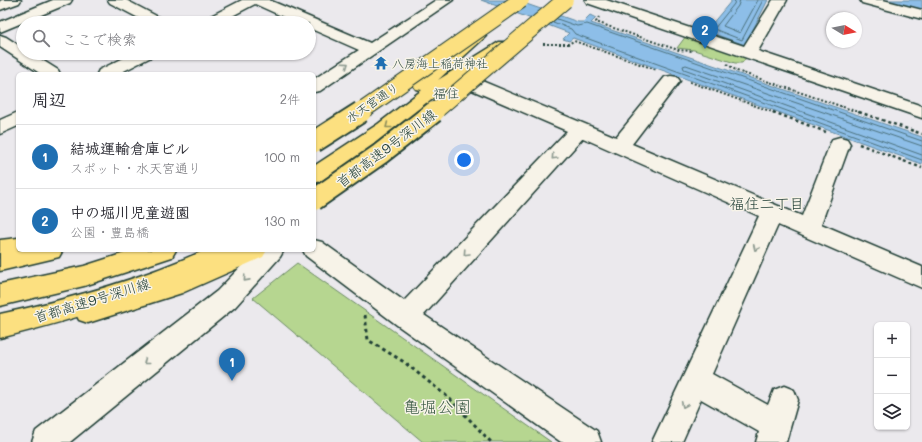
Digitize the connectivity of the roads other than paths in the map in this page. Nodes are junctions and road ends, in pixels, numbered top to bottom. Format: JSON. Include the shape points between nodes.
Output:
{"nodes":[{"id":1,"x":14,"y":0,"type":"edge"},
{"id":2,"x":65,"y":0,"type":"edge"},
{"id":3,"x":115,"y":0,"type":"edge"},
{"id":4,"x":253,"y":0,"type":"edge"},
{"id":5,"x":257,"y":0,"type":"edge"},
{"id":6,"x":417,"y":0,"type":"edge"},
{"id":7,"x":560,"y":0,"type":"edge"},
{"id":8,"x":565,"y":0,"type":"edge"},
{"id":9,"x":780,"y":0,"type":"edge"},
{"id":10,"x":867,"y":0,"type":"edge"},
{"id":11,"x":440,"y":4,"type":"edge"},
{"id":12,"x":520,"y":4,"type":"edge"},
{"id":13,"x":0,"y":6,"type":"edge"},
{"id":14,"x":593,"y":7,"type":"edge"},
{"id":15,"x":922,"y":15,"type":"edge"},
{"id":16,"x":26,"y":16,"type":"edge"},
{"id":17,"x":146,"y":16,"type":"edge"},
{"id":18,"x":222,"y":16,"type":"edge"},
{"id":19,"x":294,"y":16,"type":"edge"},
{"id":20,"x":16,"y":20,"type":"edge"},
{"id":21,"x":316,"y":26,"type":"edge"},
{"id":22,"x":0,"y":27,"type":"edge"},
{"id":23,"x":478,"y":36,"type":"junction"},
{"id":24,"x":0,"y":40,"type":"edge"},
{"id":25,"x":505,"y":45,"type":"junction"},
{"id":26,"x":370,"y":49,"type":"junction"},
{"id":27,"x":16,"y":50,"type":"edge"},
{"id":28,"x":749,"y":52,"type":"junction"},
{"id":29,"x":31,"y":60,"type":"edge"},
{"id":30,"x":133,"y":60,"type":"edge"},
{"id":31,"x":49,"y":72,"type":"edge"},
{"id":32,"x":109,"y":72,"type":"edge"},
{"id":33,"x":674,"y":78,"type":"road end"},
{"id":34,"x":471,"y":83,"type":"junction"},
{"id":35,"x":316,"y":86,"type":"edge"},
{"id":36,"x":424,"y":91,"type":"junction"},
{"id":37,"x":922,"y":112,"type":"edge"},
{"id":38,"x":580,"y":129,"type":"junction"},
{"id":39,"x":316,"y":140,"type":"edge"},
{"id":40,"x":316,"y":140,"type":"edge"},
{"id":41,"x":841,"y":140,"type":"road end"},
{"id":42,"x":620,"y":146,"type":"junction"},
{"id":43,"x":316,"y":159,"type":"edge"},
{"id":44,"x":316,"y":175,"type":"edge"},
{"id":45,"x":316,"y":199,"type":"edge"},
{"id":46,"x":316,"y":207,"type":"edge"},
{"id":47,"x":772,"y":213,"type":"junction"},
{"id":48,"x":809,"y":228,"type":"junction"},
{"id":49,"x":16,"y":247,"type":"edge"},
{"id":50,"x":0,"y":249,"type":"edge"},
{"id":51,"x":316,"y":250,"type":"edge"},
{"id":52,"x":42,"y":252,"type":"edge"},
{"id":53,"x":116,"y":252,"type":"edge"},
{"id":54,"x":158,"y":252,"type":"edge"},
{"id":55,"x":223,"y":252,"type":"edge"},
{"id":56,"x":251,"y":252,"type":"edge"},
{"id":57,"x":270,"y":252,"type":"edge"},
{"id":58,"x":0,"y":261,"type":"edge"},
{"id":59,"x":922,"y":278,"type":"edge"},
{"id":60,"x":0,"y":280,"type":"edge"},
{"id":61,"x":0,"y":295,"type":"edge"},
{"id":62,"x":406,"y":317,"type":"junction"},
{"id":63,"x":0,"y":326,"type":"edge"},
{"id":64,"x":0,"y":332,"type":"edge"},
{"id":65,"x":695,"y":380,"type":"junction"},
{"id":66,"x":777,"y":422,"type":"edge"},
{"id":67,"x":47,"y":442,"type":"edge"},
{"id":68,"x":586,"y":442,"type":"edge"},
{"id":69,"x":668,"y":442,"type":"edge"}],
"edges":[{"from":1,"to":13,"type":"street"},
{"from":2,"to":16,"type":"street"},
{"from":3,"to":17,"type":"street"},
{"from":4,"to":18,"type":"street"},
{"from":5,"to":19,"type":"street"},
{"from":6,"to":11,"type":"street"},
{"from":7,"to":25,"type":"main road"},
{"from":8,"to":45,"type":"main road","name":"首都高速9号深川線","bridge":true,"via":[[490,67],[368,163]]},
{"from":9,"to":28,"type":"street"},
{"from":10,"to":15,"type":"street"},
{"from":11,"to":26,"type":"street"},
{"from":12,"to":23,"type":"main road","name":"水天宮通り"},
{"from":12,"to":40,"type":"main road","bridge":true,"via":[[360,113]]},
{"from":14,"to":28,"type":"street"},
{"from":20,"to":22,"type":"street"},
{"from":21,"to":26,"type":"street"},
{"from":23,"to":36,"type":"main road"},
{"from":23,"to":39,"type":"main road","name":"水天宮通り","via":[[402,81]]},
{"from":24,"to":27,"type":"street"},
{"from":25,"to":34,"type":"main road"},
{"from":25,"to":36,"type":"main road"},
{"from":35,"to":26,"type":"street","one_way":true},
{"from":28,"to":37,"type":"street"},
{"from":29,"to":31,"type":"street"},
{"from":30,"to":32,"type":"street"},
{"from":33,"to":42,"type":"street"},
{"from":34,"to":38,"type":"street"},
{"from":34,"to":46,"type":"main road"},
{"from":36,"to":43,"type":"main road"},
{"from":36,"to":44,"type":"main road","one_way":true,"via":[[384,128]]},
{"from":38,"to":42,"type":"street"},
{"from":38,"to":62,"type":"street","one_way":true},
{"from":41,"to":48,"type":"street"},
{"from":42,"to":47,"type":"street"},
{"from":47,"to":48,"type":"street"},
{"from":47,"to":65,"type":"street","one_way":true},
{"from":48,"to":59,"type":"street"},
{"from":49,"to":50,"type":"main road"},
{"from":51,"to":62,"type":"street"},
{"from":52,"to":58,"type":"main road"},
{"from":53,"to":60,"type":"main road","via":[[56,269]]},
{"from":54,"to":61,"type":"main road","via":[[84,276]]},
{"from":55,"to":63,"type":"main road","name":"首都高速9号深川線","via":[[181,272],[114,296]]},
{"from":56,"to":64,"type":"main road","via":[[224,266],[143,297]]},
{"from":57,"to":67,"type":"street","one_way":true,"via":[[226,300]]},
{"from":62,"to":68,"type":"street"},
{"from":65,"to":66,"type":"street"},
{"from":65,"to":69,"type":"street","one_way":true}]}
